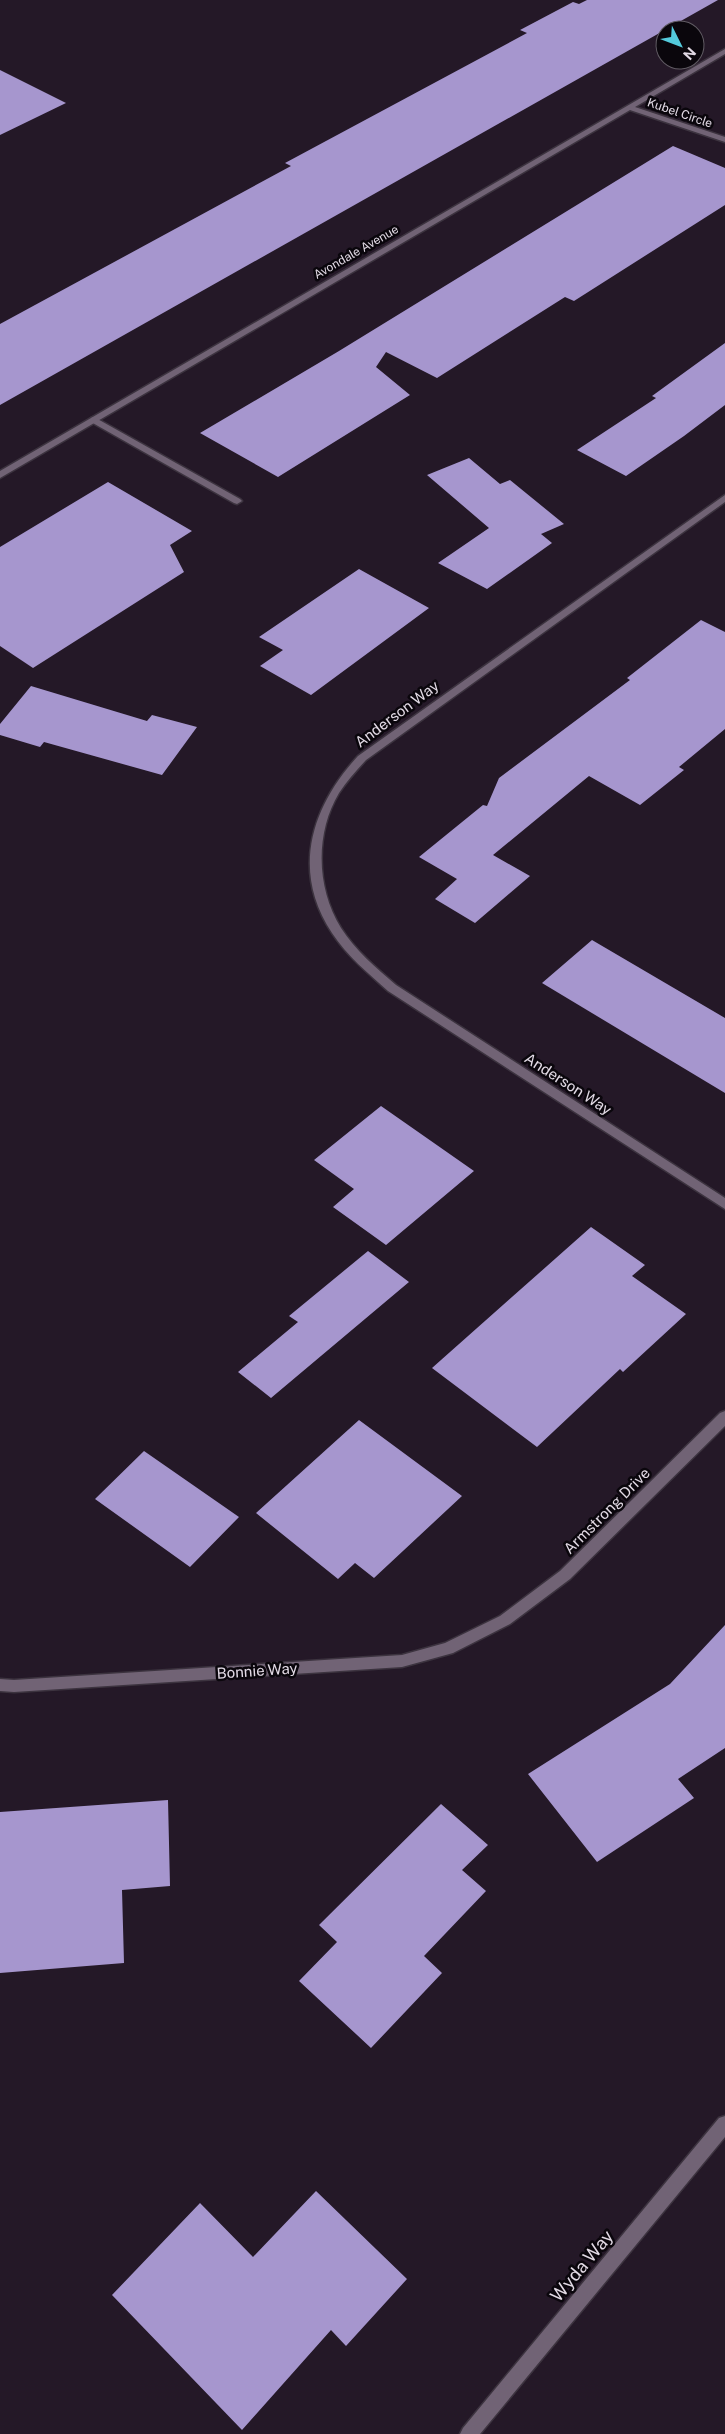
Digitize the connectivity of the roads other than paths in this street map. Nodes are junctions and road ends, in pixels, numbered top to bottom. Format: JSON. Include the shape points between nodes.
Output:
{"nodes":[{"id":1,"x":725,"y":51,"type":"edge"},
{"id":2,"x":628,"y":107,"type":"junction"},
{"id":3,"x":725,"y":140,"type":"edge"},
{"id":4,"x":94,"y":420,"type":"junction"},
{"id":5,"x":0,"y":475,"type":"edge"},
{"id":6,"x":725,"y":498,"type":"edge"},
{"id":7,"x":237,"y":501,"type":"dead end"},
{"id":8,"x":725,"y":1204,"type":"edge"},
{"id":9,"x":725,"y":1417,"type":"edge"},
{"id":10,"x":505,"y":1620,"type":"joint"},
{"id":11,"x":0,"y":1685,"type":"edge"},
{"id":12,"x":725,"y":2124,"type":"edge"},
{"id":13,"x":469,"y":2434,"type":"edge"}],
"edges":[{"from":1,"to":2,"type":"street","name":"Avondale Avenue"},
{"from":2,"to":3,"type":"street","name":"Kubel Circle"},
{"from":2,"to":4,"type":"street","name":"Avondale Avenue"},
{"from":4,"to":5,"type":"street","name":"Avondale Avenue"},
{"from":4,"to":7,"type":"street"},
{"from":6,"to":8,"type":"street","name":"Anderson Way","via":[[362,758],[330,800],[316,847],[321,897],[331,922],[346,945],[392,988]]},
{"from":9,"to":10,"type":"street","name":"Armstrong Drive","via":[[564,1575]]},
{"from":10,"to":11,"type":"street","name":"Bonnie Way","via":[[448,1649],[402,1662]]},
{"from":12,"to":13,"type":"street","name":"Wyda Way"}]}
